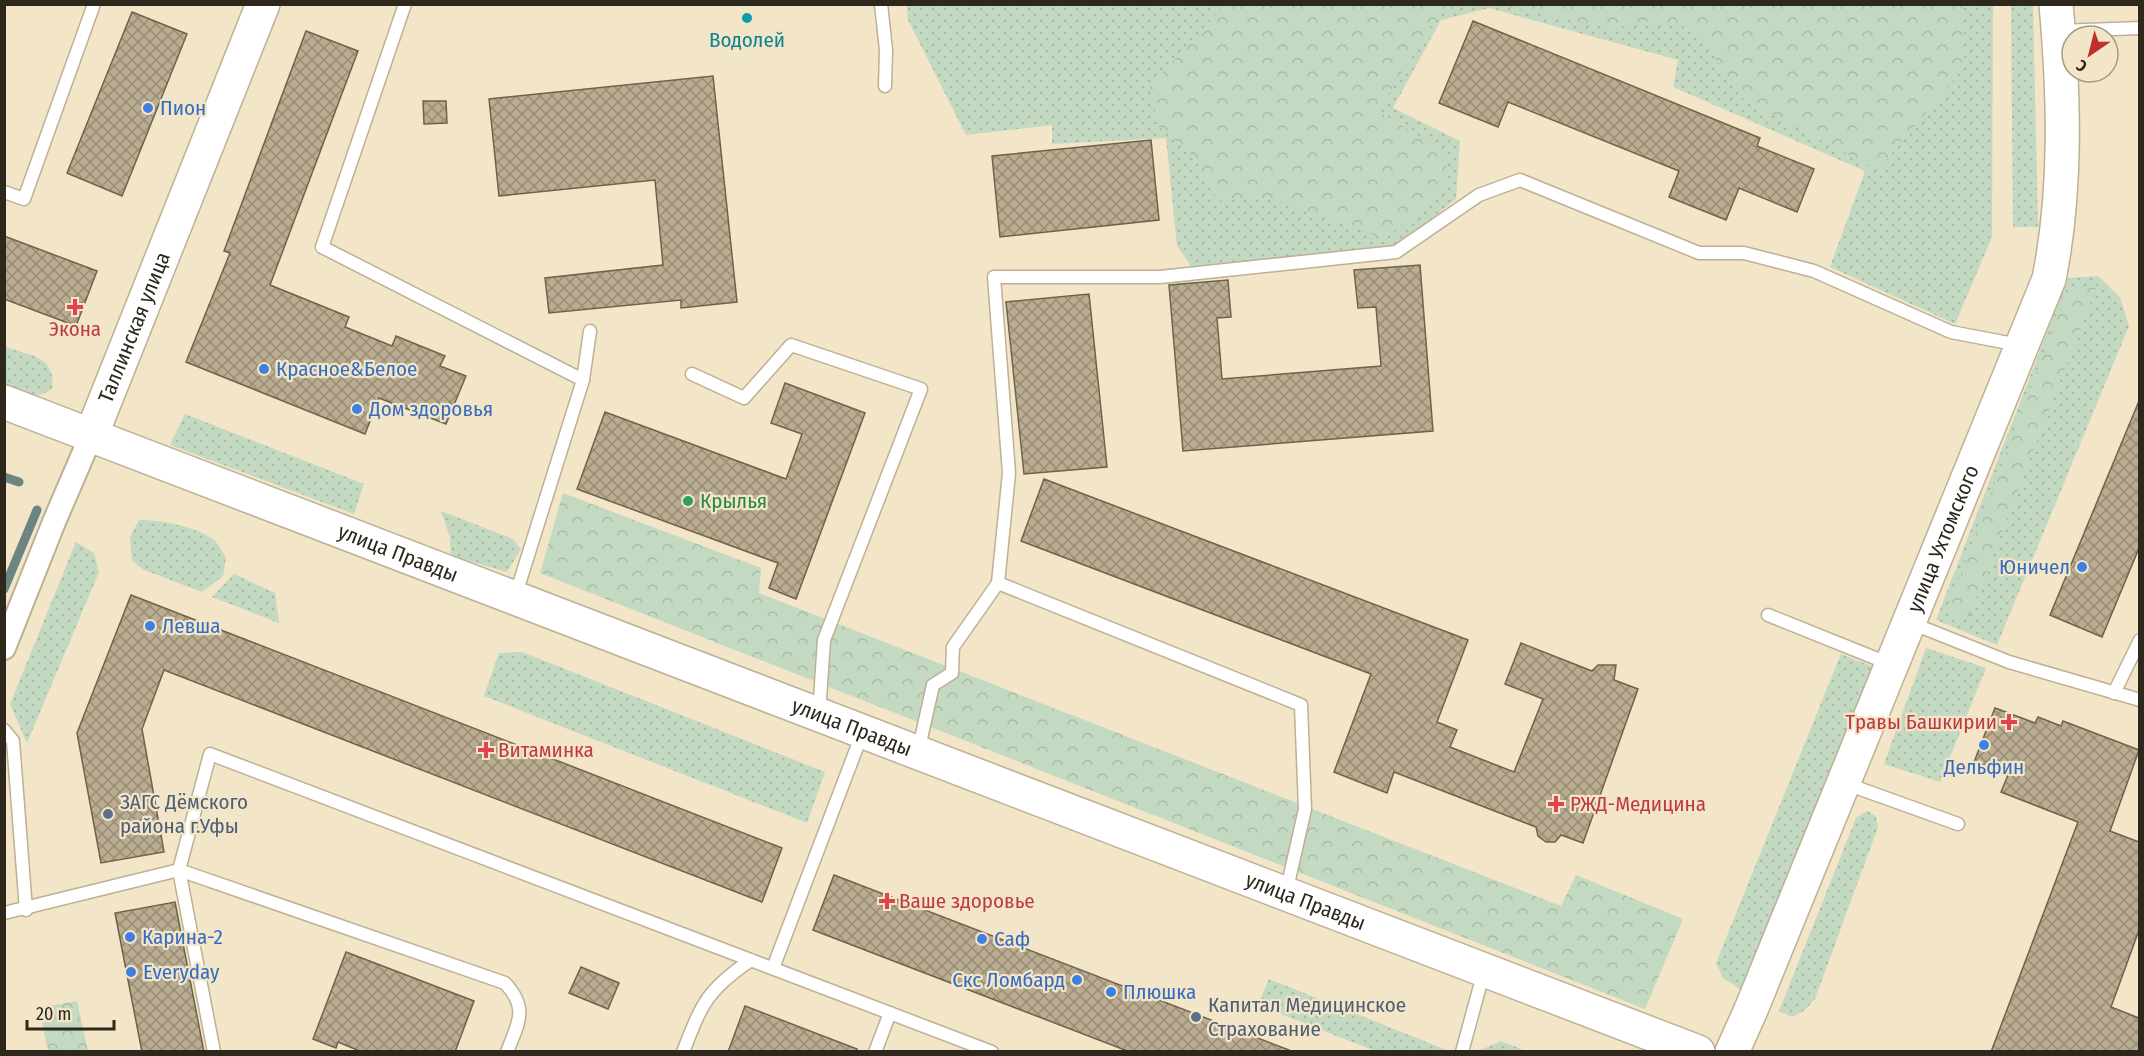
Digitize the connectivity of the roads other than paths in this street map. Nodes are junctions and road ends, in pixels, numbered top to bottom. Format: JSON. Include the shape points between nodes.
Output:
{"nodes":[{"id":1,"x":94,"y":4,"type":"edge"},
{"id":2,"x":263,"y":4,"type":"edge"},
{"id":3,"x":405,"y":4,"type":"edge"},
{"id":4,"x":881,"y":4,"type":"edge"},
{"id":5,"x":2057,"y":18,"type":"edge"},
{"id":6,"x":2139,"y":28,"type":"edge"},
{"id":7,"x":885,"y":86,"type":"dead end"},
{"id":8,"x":4,"y":192,"type":"edge"},
{"id":9,"x":590,"y":332,"type":"dead end"},
{"id":10,"x":2023,"y":346,"type":"junction"},
{"id":11,"x":692,"y":374,"type":"dead end"},
{"id":12,"x":583,"y":380,"type":"junction"},
{"id":13,"x":4,"y":402,"type":"edge"},
{"id":14,"x":91,"y":436,"type":"junction"},
{"id":15,"x":998,"y":583,"type":"junction"},
{"id":16,"x":515,"y":598,"type":"junction"},
{"id":17,"x":1768,"y":615,"type":"dead end"},
{"id":18,"x":1911,"y":623,"type":"junction"},
{"id":19,"x":2139,"y":640,"type":"edge"},
{"id":20,"x":4,"y":648,"type":"edge"},
{"id":21,"x":1893,"y":665,"type":"junction"},
{"id":22,"x":2114,"y":693,"type":"junction"},
{"id":23,"x":2139,"y":700,"type":"edge"},
{"id":24,"x":819,"y":715,"type":"junction"},
{"id":25,"x":4,"y":730,"type":"edge"},
{"id":26,"x":863,"y":732,"type":"junction"},
{"id":27,"x":918,"y":753,"type":"junction"},
{"id":28,"x":1844,"y":783,"type":"junction"},
{"id":29,"x":1958,"y":824,"type":"dead end"},
{"id":30,"x":179,"y":870,"type":"junction"},
{"id":31,"x":1286,"y":893,"type":"junction"},
{"id":32,"x":26,"y":910,"type":"junction"},
{"id":33,"x":4,"y":913,"type":"edge"},
{"id":34,"x":751,"y":960,"type":"junction"},
{"id":35,"x":773,"y":968,"type":"junction"},
{"id":36,"x":1485,"y":969,"type":"junction"},
{"id":37,"x":890,"y":1012,"type":"junction"},
{"id":38,"x":214,"y":1052,"type":"edge"},
{"id":39,"x":507,"y":1052,"type":"edge"},
{"id":40,"x":683,"y":1052,"type":"edge"},
{"id":41,"x":875,"y":1052,"type":"edge"},
{"id":42,"x":992,"y":1052,"type":"edge"},
{"id":43,"x":1462,"y":1052,"type":"edge"},
{"id":44,"x":1698,"y":1052,"type":"edge"},
{"id":45,"x":1732,"y":1052,"type":"edge"}],
"edges":[{"from":1,"to":8,"type":"lane","via":[[24,199]]},
{"from":2,"to":14,"type":"main road","name":"Таллинская улица"},
{"from":3,"to":12,"type":"lane","via":[[322,247]]},
{"from":4,"to":7,"type":"lane"},
{"from":5,"to":6,"type":"lane"},
{"from":5,"to":10,"type":"main road","name":"улица Ухтомского","via":[[2062,157],[2058,232],[2049,279]]},
{"from":9,"to":12,"type":"lane"},
{"from":10,"to":15,"type":"lane","via":[[1951,332],[1814,271],[1744,253],[1699,253],[1520,180],[1479,195],[1396,252],[1160,277],[993,277],[1009,473]]},
{"from":10,"to":18,"type":"main road","name":"улица Ухтомского"},
{"from":11,"to":24,"type":"lane","via":[[744,398],[791,345],[921,389],[824,640]]},
{"from":12,"to":16,"type":"lane"},
{"from":13,"to":14,"type":"main road","name":"улица Правды"},
{"from":14,"to":16,"type":"main road","name":"улица Правды"},
{"from":14,"to":20,"type":"street","name":"Таллинская улица"},
{"from":15,"to":27,"type":"lane","via":[[953,647],[952,673],[933,685]]},
{"from":15,"to":31,"type":"lane","via":[[1301,705],[1305,809]]},
{"from":16,"to":24,"type":"main road","name":"улица Правды"},
{"from":17,"to":21,"type":"lane"},
{"from":18,"to":21,"type":"main road","name":"улица Ухтомского"},
{"from":18,"to":22,"type":"lane","via":[[2009,662]]},
{"from":19,"to":22,"type":"lane"},
{"from":21,"to":28,"type":"main road","name":"улица Ухтомского"},
{"from":22,"to":23,"type":"lane"},
{"from":24,"to":26,"type":"main road","name":"улица Правды"},
{"from":25,"to":32,"type":"lane","via":[[13,741]]},
{"from":26,"to":27,"type":"main road","name":"улица Правды"},
{"from":26,"to":35,"type":"lane"},
{"from":27,"to":31,"type":"main road","name":"улица Правды"},
{"from":28,"to":29,"type":"lane"},
{"from":28,"to":45,"type":"main road","name":"улица Ухтомского"},
{"from":30,"to":32,"type":"lane","via":[[79,893]]},
{"from":30,"to":34,"type":"lane","via":[[210,754]]},
{"from":30,"to":38,"type":"lane"},
{"from":30,"to":39,"type":"lane","via":[[505,983],[517,998],[521,1015]]},
{"from":31,"to":36,"type":"main road","name":"улица Правды"},
{"from":32,"to":33,"type":"lane"},
{"from":34,"to":35,"type":"lane"},
{"from":34,"to":40,"type":"lane","via":[[711,992],[698,1011]]},
{"from":35,"to":37,"type":"lane"},
{"from":36,"to":43,"type":"lane"},
{"from":36,"to":44,"type":"main road","name":"улица Правды"},
{"from":37,"to":41,"type":"lane"},
{"from":37,"to":42,"type":"lane"}]}
